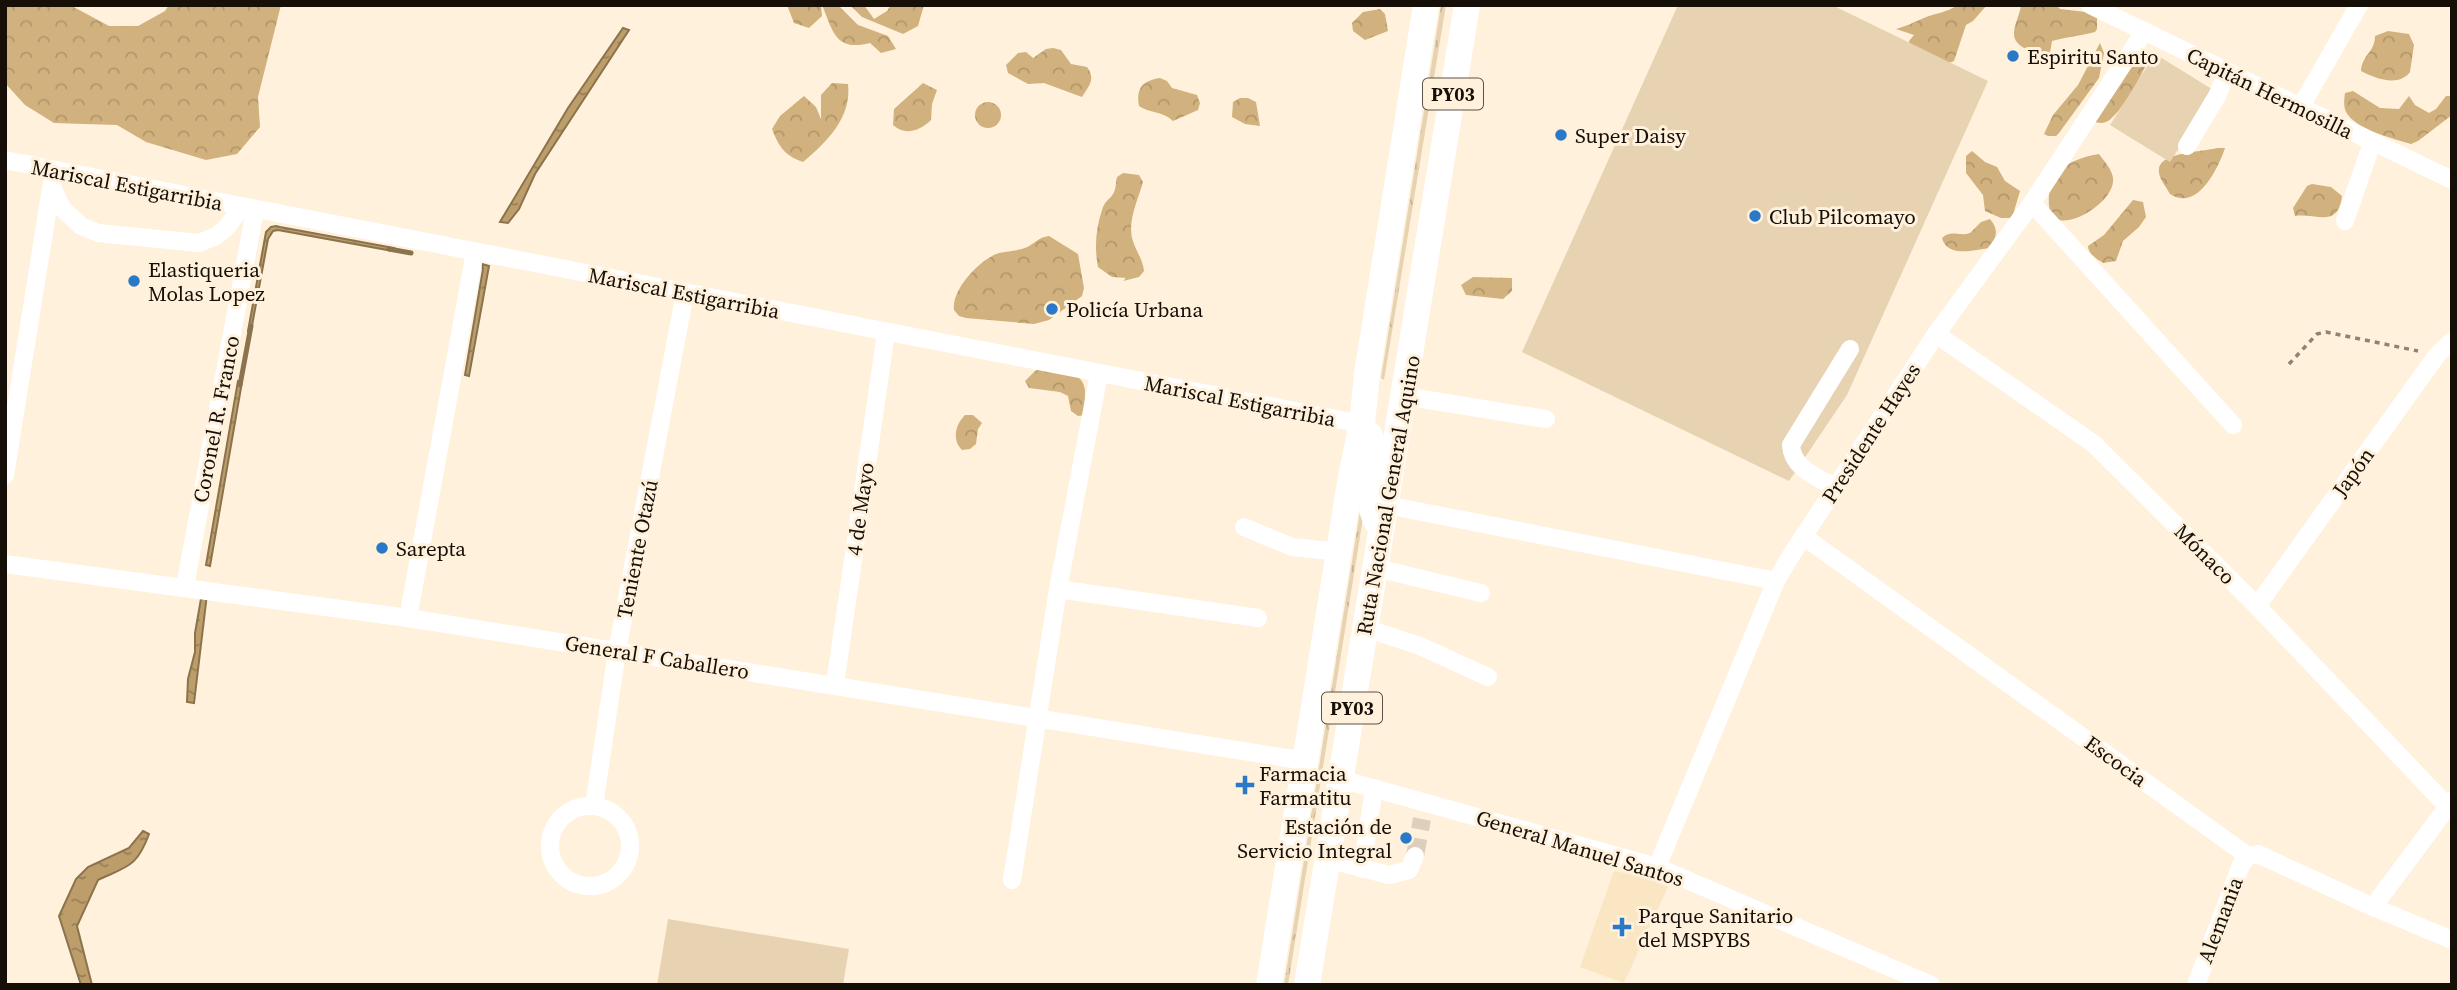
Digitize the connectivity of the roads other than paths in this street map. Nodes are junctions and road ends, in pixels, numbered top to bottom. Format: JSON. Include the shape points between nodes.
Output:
{"nodes":[{"id":1,"x":1426,"y":5,"type":"edge"},
{"id":2,"x":1467,"y":5,"type":"edge"},
{"id":3,"x":2090,"y":5,"type":"edge"},
{"id":4,"x":2359,"y":5,"type":"edge"},
{"id":5,"x":2144,"y":32,"type":"junction"},
{"id":6,"x":2227,"y":72,"type":"junction"},
{"id":7,"x":2300,"y":108,"type":"junction"},
{"id":8,"x":2372,"y":143,"type":"junction"},
{"id":9,"x":2188,"y":146,"type":"dead end"},
{"id":10,"x":5,"y":160,"type":"edge"},
{"id":11,"x":53,"y":178,"type":"junction"},
{"id":12,"x":2452,"y":180,"type":"edge"},
{"id":13,"x":2032,"y":203,"type":"junction"},
{"id":14,"x":248,"y":209,"type":"junction"},
{"id":15,"x":2344,"y":221,"type":"dead end"},
{"id":16,"x":475,"y":252,"type":"junction"},
{"id":17,"x":685,"y":293,"type":"junction"},
{"id":18,"x":886,"y":333,"type":"junction"},
{"id":19,"x":1936,"y":334,"type":"junction"},
{"id":20,"x":2452,"y":341,"type":"edge"},
{"id":21,"x":1850,"y":349,"type":"dead end"},
{"id":22,"x":1410,"y":361,"type":"junction"},
{"id":23,"x":1099,"y":374,"type":"junction"},
{"id":24,"x":1405,"y":396,"type":"junction"},
{"id":25,"x":1546,"y":419,"type":"dead end"},
{"id":26,"x":1362,"y":424,"type":"junction"},
{"id":27,"x":2233,"y":425,"type":"dead end"},
{"id":28,"x":5,"y":475,"type":"edge"},
{"id":29,"x":1835,"y":487,"type":"junction"},
{"id":30,"x":1386,"y":505,"type":"junction"},
{"id":31,"x":1244,"y":527,"type":"dead end"},
{"id":32,"x":1381,"y":534,"type":"junction"},
{"id":33,"x":1803,"y":536,"type":"junction"},
{"id":34,"x":1339,"y":552,"type":"junction"},
{"id":35,"x":5,"y":564,"type":"edge"},
{"id":36,"x":1376,"y":568,"type":"junction"},
{"id":37,"x":1776,"y":581,"type":"junction"},
{"id":38,"x":185,"y":586,"type":"junction"},
{"id":39,"x":1058,"y":589,"type":"junction"},
{"id":40,"x":1481,"y":593,"type":"dead end"},
{"id":41,"x":2257,"y":606,"type":"junction"},
{"id":42,"x":408,"y":618,"type":"junction"},
{"id":43,"x":1258,"y":618,"type":"dead end"},
{"id":44,"x":1365,"y":628,"type":"junction"},
{"id":45,"x":617,"y":651,"type":"junction"},
{"id":46,"x":1488,"y":677,"type":"dead end"},
{"id":47,"x":835,"y":684,"type":"junction"},
{"id":48,"x":1037,"y":717,"type":"junction"},
{"id":49,"x":1306,"y":761,"type":"junction"},
{"id":50,"x":1340,"y":779,"type":"junction"},
{"id":51,"x":1374,"y":788,"type":"junction"},
{"id":52,"x":2450,"y":804,"type":"edge"},
{"id":53,"x":594,"y":806,"type":"junction"},
{"id":54,"x":1415,"y":856,"type":"tunnel mouth"},
{"id":55,"x":2248,"y":856,"type":"junction"},
{"id":56,"x":1327,"y":859,"type":"junction"},
{"id":57,"x":1657,"y":867,"type":"junction"},
{"id":58,"x":1362,"y":869,"type":"junction"},
{"id":59,"x":1012,"y":880,"type":"dead end"},
{"id":60,"x":2373,"y":907,"type":"junction"},
{"id":61,"x":2452,"y":940,"type":"edge"},
{"id":62,"x":1269,"y":985,"type":"edge"},
{"id":63,"x":1307,"y":985,"type":"edge"},
{"id":64,"x":1931,"y":985,"type":"edge"},
{"id":65,"x":2196,"y":985,"type":"edge"}],
"edges":[{"from":1,"to":26,"type":"highway","name":"Ruta Nacional General Aquino","number":"PY03"},
{"from":2,"to":22,"type":"highway","name":"Ruta Nacional General Aquino","number":"PY03"},
{"from":3,"to":5,"type":"street","name":"Capitán Hermosilla"},
{"from":4,"to":7,"type":"street"},
{"from":5,"to":6,"type":"street","name":"Capitán Hermosilla"},
{"from":5,"to":13,"type":"street","name":"Presidente Hayes"},
{"from":6,"to":7,"type":"street","name":"Capitán Hermosilla"},
{"from":6,"to":9,"type":"street"},
{"from":7,"to":8,"type":"street","name":"Capitán Hermosilla"},
{"from":8,"to":12,"type":"street","name":"Capitán Hermosilla"},
{"from":8,"to":15,"type":"street"},
{"from":10,"to":11,"type":"street","name":"Mariscal Estigarribia"},
{"from":11,"to":14,"type":"street","name":"Mariscal Estigarribia"},
{"from":11,"to":14,"type":"street","via":[[62,208],[81,226],[98,233],[199,243],[216,236]]},
{"from":11,"to":28,"type":"street"},
{"from":13,"to":19,"type":"street","name":"Presidente Hayes"},
{"from":13,"to":27,"type":"street"},
{"from":14,"to":16,"type":"street","name":"Mariscal Estigarribia"},
{"from":14,"to":38,"type":"street","name":"Coronel R. Franco"},
{"from":16,"to":17,"type":"street","name":"Mariscal Estigarribia"},
{"from":16,"to":42,"type":"street"},
{"from":17,"to":18,"type":"street","name":"Mariscal Estigarribia"},
{"from":17,"to":45,"type":"street","name":"Teniente Otazú"},
{"from":18,"to":23,"type":"street","name":"Mariscal Estigarribia"},
{"from":18,"to":47,"type":"street","name":"4 de Mayo"},
{"from":19,"to":29,"type":"street","name":"Presidente Hayes"},
{"from":19,"to":41,"type":"street","name":"Mónaco","via":[[2094,444]]},
{"from":20,"to":41,"type":"street","name":"Japón","via":[[2437,355]]},
{"from":21,"to":29,"type":"street","via":[[1791,445],[1794,460]]},
{"from":22,"to":24,"type":"highway","name":"Ruta Nacional General Aquino","number":"PY03"},
{"from":22,"to":26,"type":"highway","via":[[1390,383],[1383,412]]},
{"from":23,"to":26,"type":"street","name":"Mariscal Estigarribia"},
{"from":23,"to":39,"type":"street"},
{"from":24,"to":25,"type":"street"},
{"from":24,"to":30,"type":"highway","name":"Ruta Nacional General Aquino","number":"PY03"},
{"from":26,"to":32,"type":"street","via":[[1378,445],[1368,510]]},
{"from":26,"to":34,"type":"highway","name":"Ruta Nacional General Aquino","number":"PY03"},
{"from":29,"to":33,"type":"street","name":"Presidente Hayes"},
{"from":30,"to":32,"type":"highway","name":"Ruta Nacional General Aquino","number":"PY03"},
{"from":30,"to":37,"type":"street"},
{"from":31,"to":34,"type":"street","via":[[1292,547]]},
{"from":32,"to":36,"type":"highway","name":"Ruta Nacional General Aquino","number":"PY03"},
{"from":33,"to":37,"type":"street","name":"Presidente Hayes"},
{"from":33,"to":55,"type":"street","name":"Escocia"},
{"from":34,"to":49,"type":"highway","name":"Ruta Nacional General Aquino","number":"PY03"},
{"from":35,"to":38,"type":"street","name":"General F Caballero"},
{"from":36,"to":40,"type":"street"},
{"from":36,"to":44,"type":"highway","name":"Ruta Nacional General Aquino","number":"PY03"},
{"from":37,"to":57,"type":"street","name":"Presidente Hayes"},
{"from":38,"to":42,"type":"street","name":"General F Caballero"},
{"from":39,"to":43,"type":"street"},
{"from":39,"to":48,"type":"street"},
{"from":41,"to":52,"type":"street","name":"Mónaco"},
{"from":42,"to":45,"type":"street","name":"General F Caballero"},
{"from":44,"to":46,"type":"street","via":[[1420,646]]},
{"from":44,"to":50,"type":"highway","name":"Ruta Nacional General Aquino","number":"PY03"},
{"from":45,"to":47,"type":"street","name":"General F Caballero"},
{"from":45,"to":53,"type":"street","name":"Teniente Otazú"},
{"from":47,"to":48,"type":"street","name":"General F Caballero"},
{"from":48,"to":49,"type":"street","name":"General F Caballero"},
{"from":48,"to":59,"type":"street"},
{"from":49,"to":62,"type":"highway","name":"Ruta Nacional General Aquino","number":"PY03"},
{"from":50,"to":51,"type":"street","name":"General Manuel Santos"},
{"from":50,"to":56,"type":"highway","name":"Ruta Nacional General Aquino","number":"PY03"},
{"from":51,"to":57,"type":"street","name":"General Manuel Santos","via":[[1424,811]]},
{"from":51,"to":58,"type":"street"},
{"from":52,"to":60,"type":"street"},
{"from":53,"to":53,"type":"street","via":[[564,815],[550,842],[559,871],[585,886],[615,877],[629,850],[621,821]]},
{"from":54,"to":58,"type":"street","via":[[1409,870],[1400,874]]},
{"from":55,"to":60,"type":"street","name":"Escocia","via":[[2258,854]]},
{"from":55,"to":65,"type":"street","name":"Alemania"},
{"from":56,"to":58,"type":"street"},
{"from":56,"to":63,"type":"highway","name":"Ruta Nacional General Aquino","number":"PY03"},
{"from":57,"to":64,"type":"street","name":"General Manuel Santos"},
{"from":60,"to":61,"type":"street","name":"Escocia"}]}
